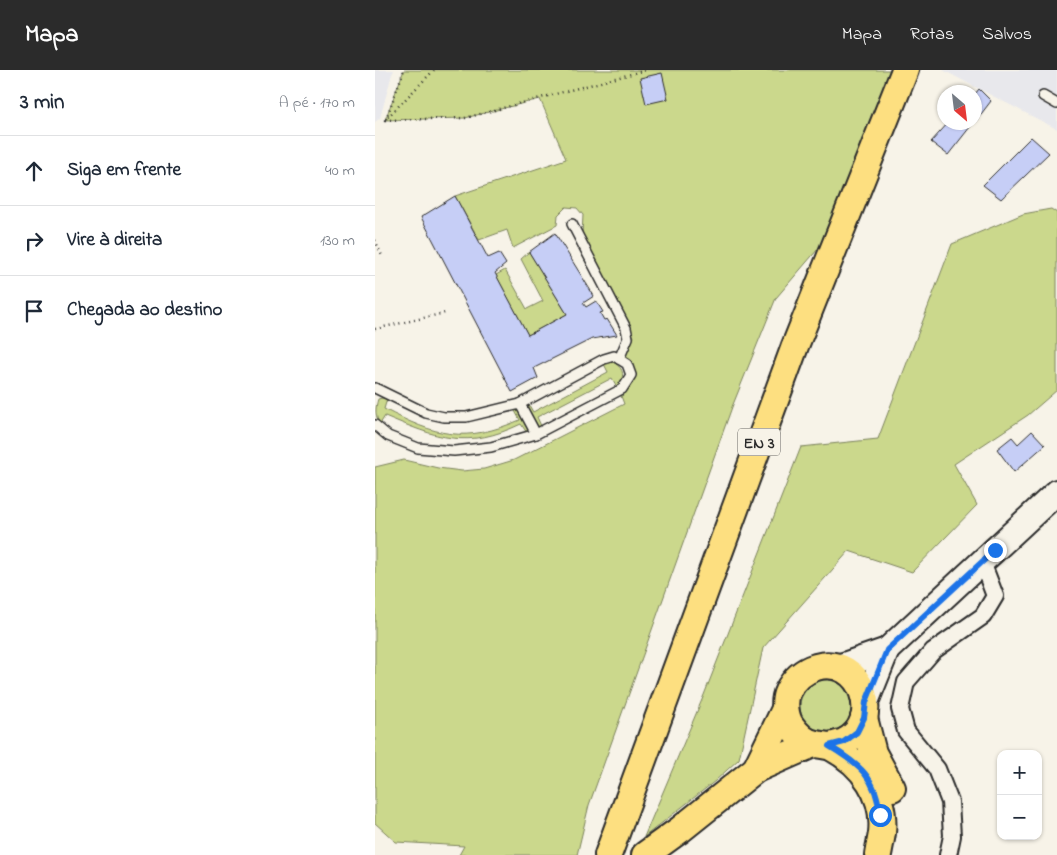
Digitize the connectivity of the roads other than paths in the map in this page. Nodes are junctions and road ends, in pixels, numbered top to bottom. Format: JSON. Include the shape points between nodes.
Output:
{"nodes":[{"id":1,"x":905,"y":70,"type":"edge"},
{"id":2,"x":1043,"y":96,"type":"dead end"},
{"id":3,"x":1057,"y":104,"type":"edge"},
{"id":4,"x":572,"y":224,"type":"dead end"},
{"id":5,"x":619,"y":359,"type":"junction"},
{"id":6,"x":375,"y":388,"type":"edge"},
{"id":7,"x":519,"y":404,"type":"junction"},
{"id":8,"x":375,"y":425,"type":"edge"},
{"id":9,"x":536,"y":434,"type":"junction"},
{"id":10,"x":1057,"y":492,"type":"edge"},
{"id":11,"x":983,"y":562,"type":"junction"},
{"id":12,"x":887,"y":650,"type":"junction"},
{"id":13,"x":838,"y":667,"type":"junction"},
{"id":14,"x":785,"y":709,"type":"junction"},
{"id":15,"x":865,"y":710,"type":"junction"},
{"id":16,"x":821,"y":745,"type":"junction"},
{"id":17,"x":756,"y":769,"type":"junction"},
{"id":18,"x":607,"y":855,"type":"edge"},
{"id":19,"x":645,"y":855,"type":"edge"},
{"id":20,"x":877,"y":855,"type":"edge"},
{"id":21,"x":895,"y":855,"type":"edge"},
{"id":22,"x":948,"y":855,"type":"edge"}],
"edges":[{"from":1,"to":18,"type":"main road","number":"EN 3","via":[[795,346]]},
{"from":2,"to":3,"type":"lane"},
{"from":4,"to":5,"type":"lane","via":[[626,328],[628,338]]},
{"from":5,"to":7,"type":"lane","via":[[614,356],[604,358]]},
{"from":5,"to":9,"type":"lane","via":[[627,364],[631,375],[622,389]]},
{"from":6,"to":7,"type":"lane","via":[[426,413],[444,417],[466,417]]},
{"from":7,"to":9,"type":"lane"},
{"from":8,"to":9,"type":"lane","via":[[387,436],[418,448],[454,451],[491,447]]},
{"from":10,"to":11,"type":"main road"},
{"from":11,"to":12,"type":"main road"},
{"from":11,"to":22,"type":"street","via":[[995,596],[983,616],[933,651],[906,682],[900,709],[906,731],[937,769],[950,802],[952,836]]},
{"from":12,"to":13,"type":"main road"},
{"from":12,"to":15,"type":"main road"},
{"from":13,"to":14,"type":"main road","via":[[807,670],[787,693]]},
{"from":13,"to":15,"type":"main road","via":[[852,675],[862,687]]},
{"from":14,"to":16,"type":"main road","via":[[790,724],[800,736]]},
{"from":14,"to":17,"type":"main road"},
{"from":15,"to":16,"type":"main road","via":[[857,732],[844,742]]},
{"from":15,"to":21,"type":"main road","via":[[873,753],[895,794],[899,832]]},
{"from":16,"to":17,"type":"main road"},
{"from":16,"to":20,"type":"main road","via":[[851,760],[867,775],[879,799],[882,831]]},
{"from":17,"to":19,"type":"main road"}]}
